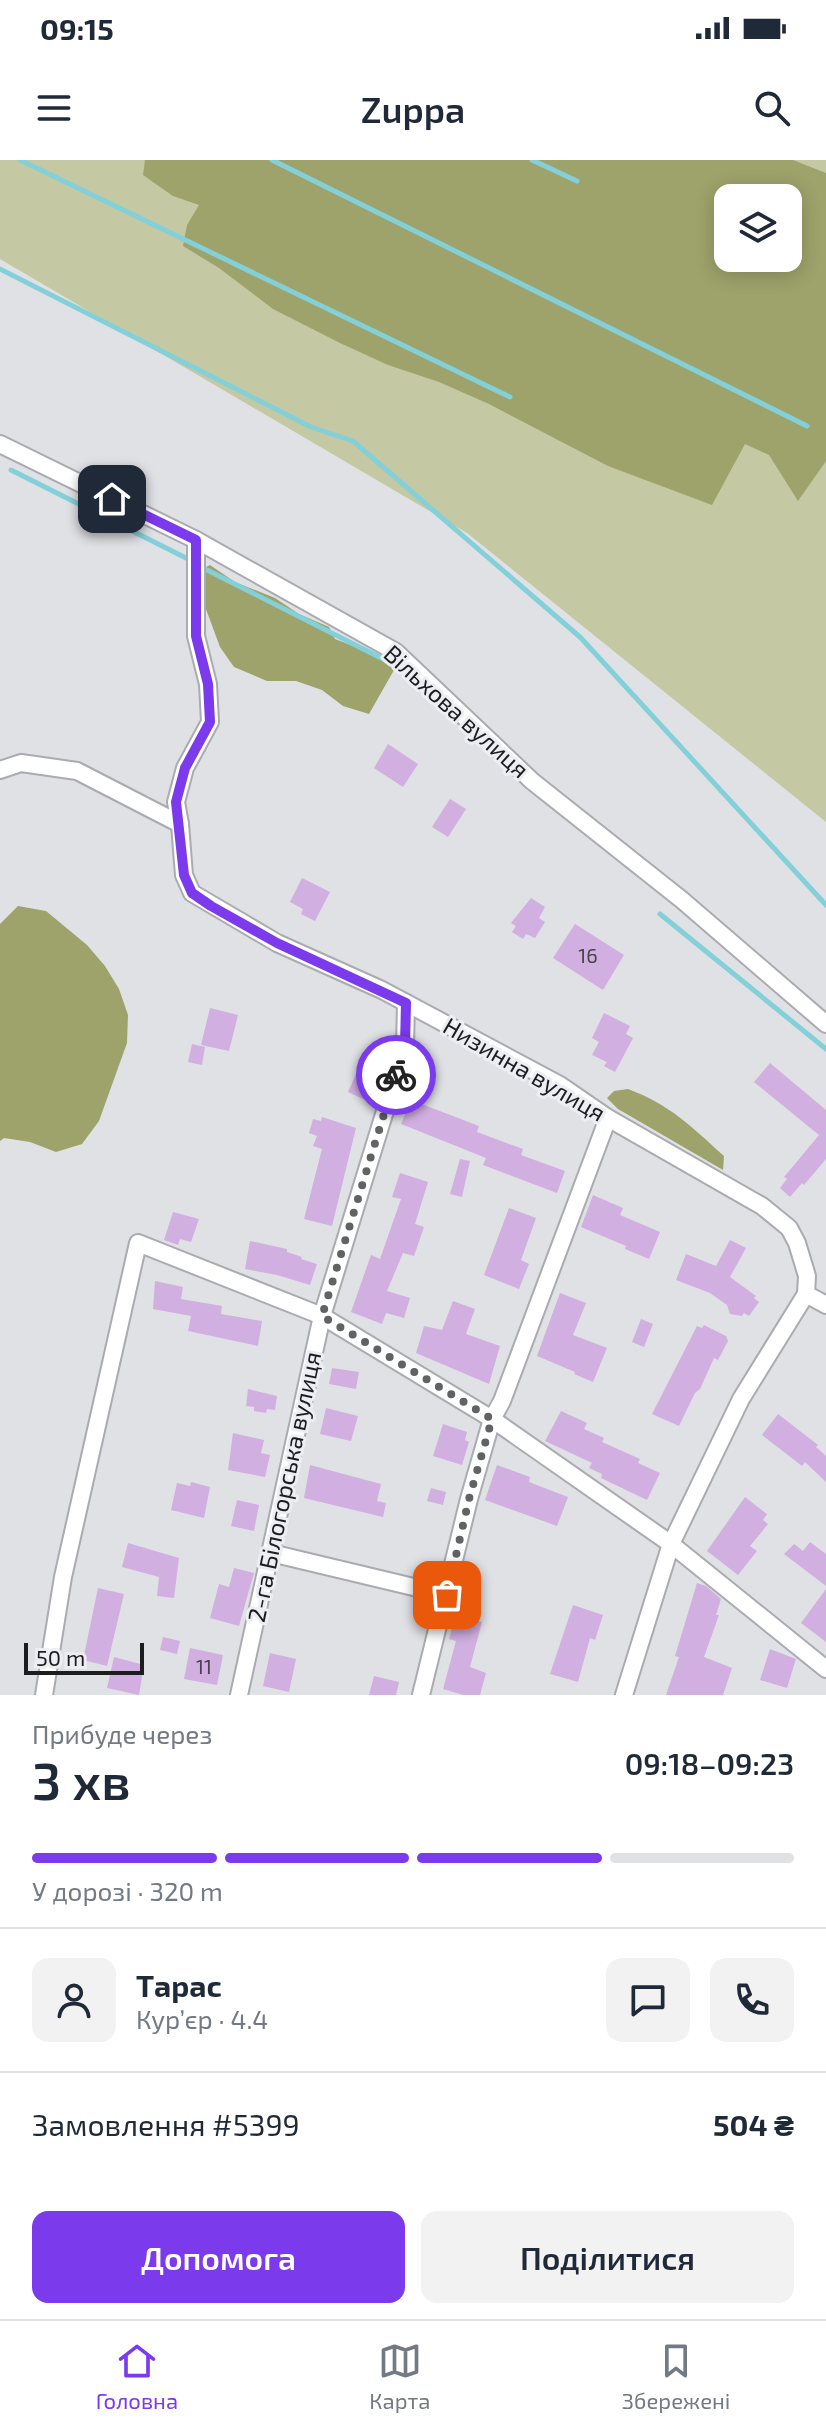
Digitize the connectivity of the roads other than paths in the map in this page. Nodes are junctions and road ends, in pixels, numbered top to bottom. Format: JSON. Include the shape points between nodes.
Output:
{"nodes":[{"id":1,"x":0,"y":444,"type":"edge"},
{"id":2,"x":196,"y":540,"type":"junction"},
{"id":3,"x":0,"y":770,"type":"edge"},
{"id":4,"x":180,"y":824,"type":"junction"},
{"id":5,"x":406,"y":1003,"type":"junction"},
{"id":6,"x":826,"y":1024,"type":"edge"},
{"id":7,"x":608,"y":1118,"type":"junction"},
{"id":8,"x":806,"y":1294,"type":"junction"},
{"id":9,"x":826,"y":1305,"type":"edge"},
{"id":10,"x":322,"y":1316,"type":"junction"},
{"id":11,"x":492,"y":1419,"type":"junction"},
{"id":12,"x":671,"y":1544,"type":"junction"},
{"id":13,"x":271,"y":1553,"type":"junction"},
{"id":14,"x":447,"y":1595,"type":"junction"},
{"id":15,"x":826,"y":1669,"type":"edge"},
{"id":16,"x":44,"y":1695,"type":"edge"},
{"id":17,"x":239,"y":1695,"type":"edge"},
{"id":18,"x":421,"y":1695,"type":"edge"},
{"id":19,"x":624,"y":1695,"type":"edge"}],
"edges":[{"from":1,"to":2,"type":"street","name":"Вільхова вулиця"},
{"from":2,"to":4,"type":"street","name":"Низинна вулиця","via":[[196,636],[208,684],[210,722],[182,779],[176,802]]},
{"from":2,"to":6,"type":"street","name":"Вільхова вулиця","via":[[396,652],[532,781]]},
{"from":3,"to":4,"type":"street","via":[[21,763],[77,771]]},
{"from":4,"to":5,"type":"street","name":"Низинна вулиця","via":[[184,875],[192,893],[277,943]]},
{"from":5,"to":7,"type":"street","name":"Низинна вулиця","via":[[560,1085]]},
{"from":5,"to":10,"type":"street","name":"2-га Білогорська вулиця","via":[[405,1046]]},
{"from":7,"to":8,"type":"street","name":"Низинна вулиця","via":[[762,1206],[789,1228],[807,1276]]},
{"from":7,"to":11,"type":"street"},
{"from":8,"to":9,"type":"street"},
{"from":8,"to":12,"type":"street","via":[[741,1399]]},
{"from":10,"to":11,"type":"street"},
{"from":10,"to":13,"type":"street","name":"2-га Білогорська вулиця"},
{"from":10,"to":16,"type":"street","via":[[138,1243],[63,1577]]},
{"from":11,"to":12,"type":"street"},
{"from":11,"to":14,"type":"street"},
{"from":12,"to":15,"type":"street"},
{"from":12,"to":19,"type":"street"},
{"from":13,"to":14,"type":"street"},
{"from":13,"to":17,"type":"street","name":"2-га Білогорська вулиця"},
{"from":14,"to":18,"type":"street"}]}
